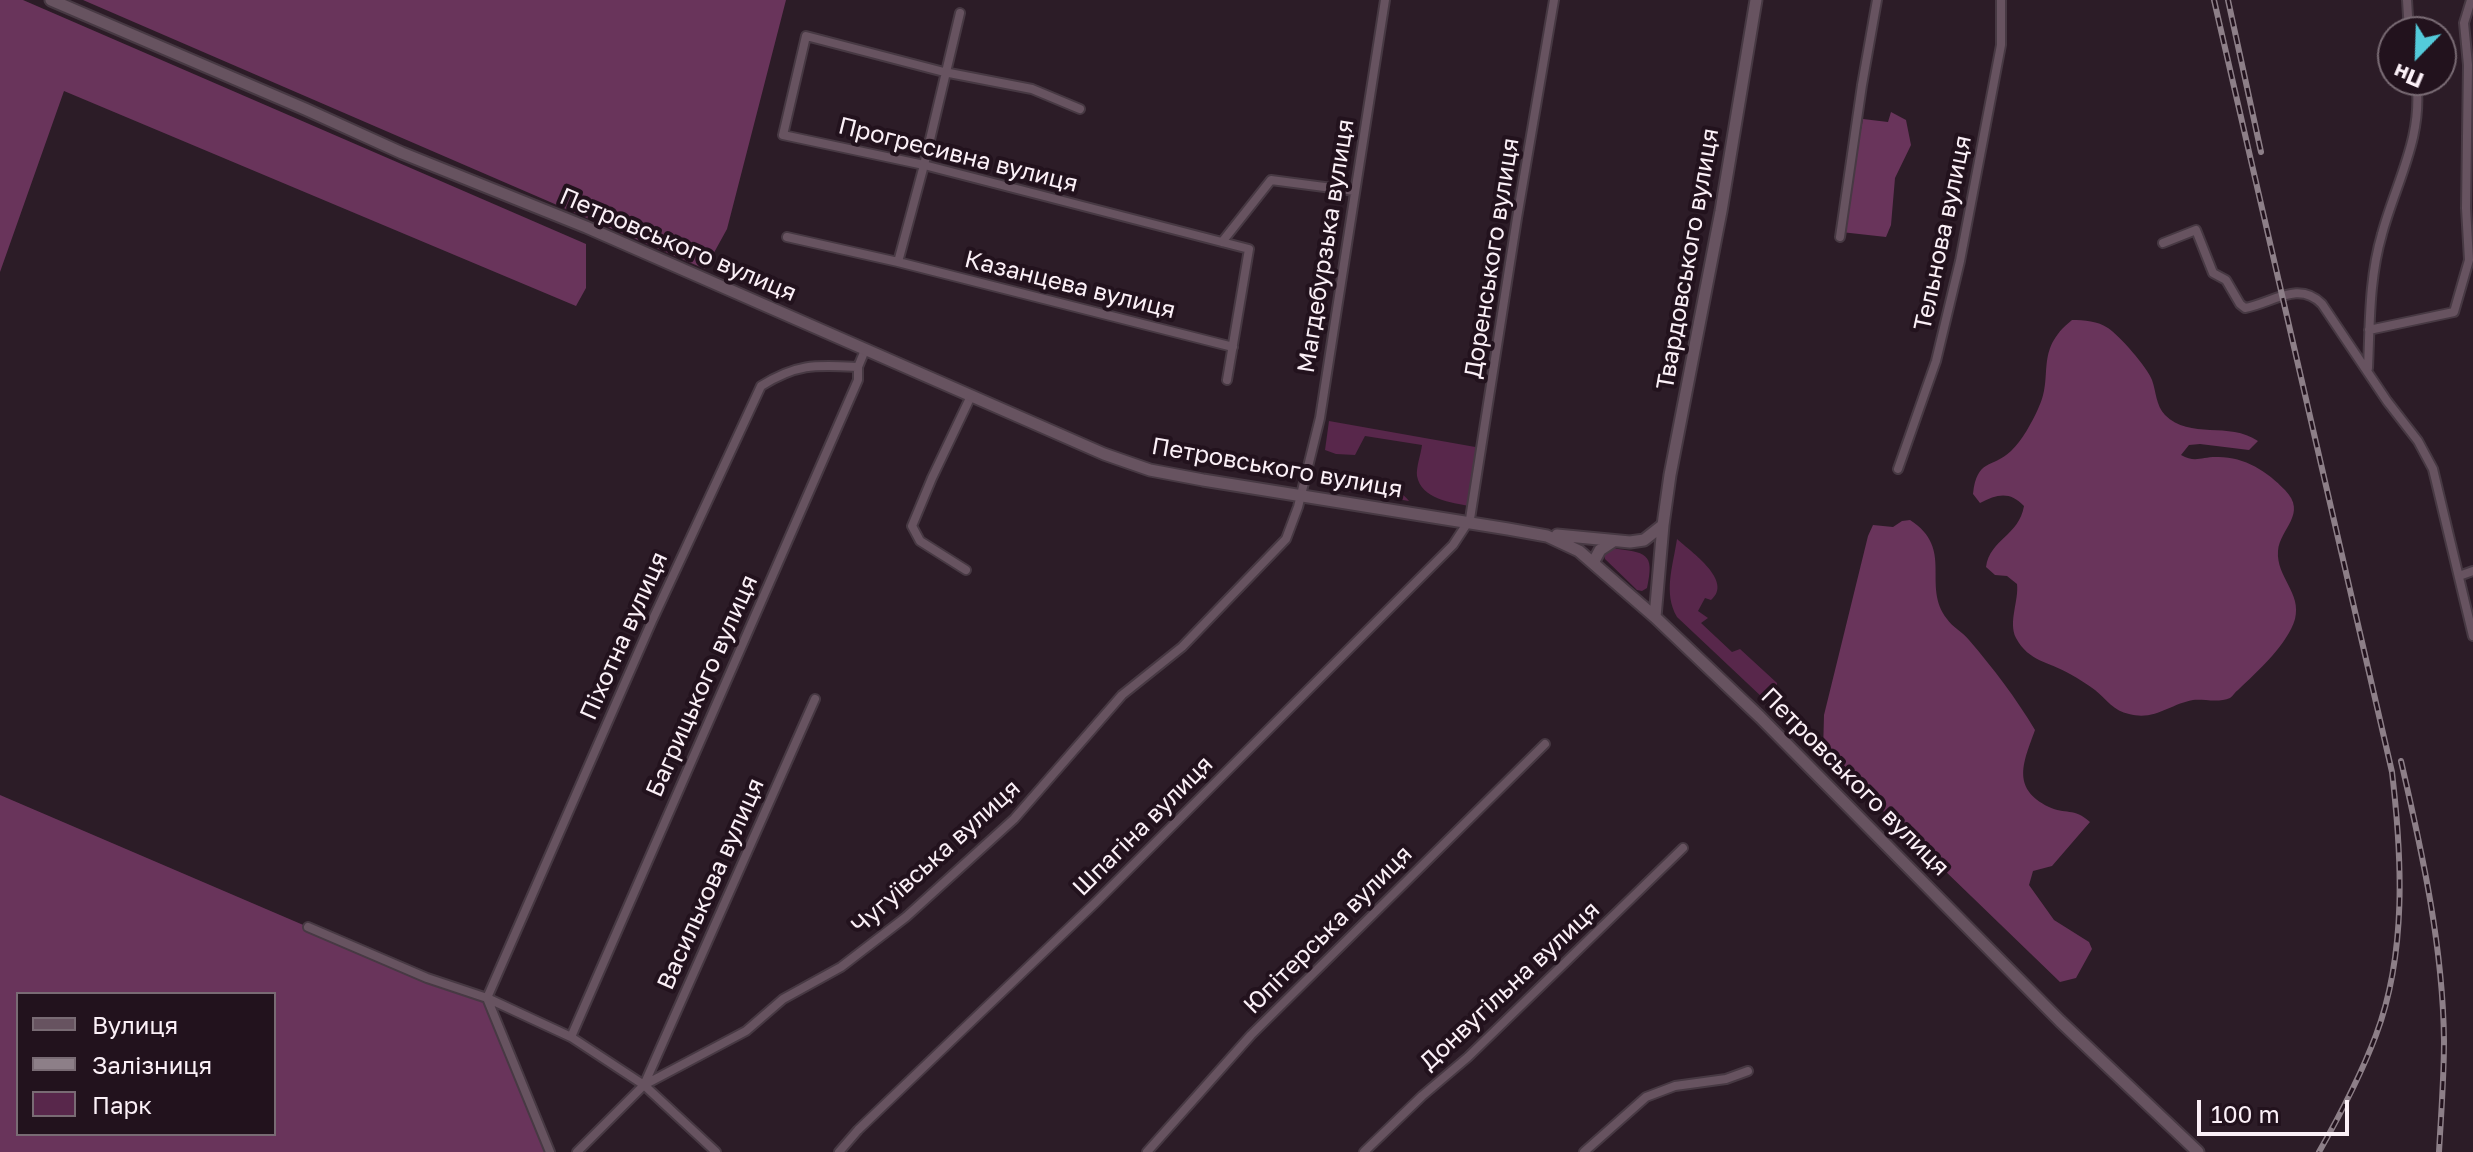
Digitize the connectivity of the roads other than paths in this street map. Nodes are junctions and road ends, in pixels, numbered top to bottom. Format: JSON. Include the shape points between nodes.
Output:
{"nodes":[{"id":1,"x":51,"y":0,"type":"edge"},
{"id":2,"x":1385,"y":0,"type":"edge"},
{"id":3,"x":1554,"y":0,"type":"edge"},
{"id":4,"x":1756,"y":0,"type":"edge"},
{"id":5,"x":1877,"y":0,"type":"edge"},
{"id":6,"x":2001,"y":0,"type":"edge"},
{"id":7,"x":2471,"y":0,"type":"edge"},
{"id":8,"x":960,"y":13,"type":"dead end"},
{"id":9,"x":944,"y":72,"type":"junction"},
{"id":10,"x":2418,"y":96,"type":"edge"},
{"id":11,"x":1080,"y":109,"type":"dead end"},
{"id":12,"x":924,"y":165,"type":"junction"},
{"id":13,"x":1355,"y":191,"type":"junction"},
{"id":14,"x":787,"y":237,"type":"dead end"},
{"id":15,"x":1840,"y":237,"type":"dead end"},
{"id":16,"x":1222,"y":242,"type":"junction"},
{"id":17,"x":2163,"y":243,"type":"dead end"},
{"id":18,"x":898,"y":262,"type":"junction"},
{"id":19,"x":2369,"y":330,"type":"junction"},
{"id":20,"x":1233,"y":347,"type":"junction"},
{"id":21,"x":865,"y":350,"type":"junction"},
{"id":22,"x":858,"y":367,"type":"junction"},
{"id":23,"x":2367,"y":369,"type":"junction"},
{"id":24,"x":1227,"y":380,"type":"dead end"},
{"id":25,"x":971,"y":396,"type":"junction"},
{"id":26,"x":1898,"y":469,"type":"dead end"},
{"id":27,"x":1301,"y":496,"type":"junction"},
{"id":28,"x":1469,"y":523,"type":"junction"},
{"id":29,"x":1663,"y":525,"type":"junction"},
{"id":30,"x":1508,"y":529,"type":"junction"},
{"id":31,"x":1612,"y":542,"type":"junction"},
{"id":32,"x":1593,"y":563,"type":"junction"},
{"id":33,"x":966,"y":570,"type":"dead end"},
{"id":34,"x":2473,"y":571,"type":"edge"},
{"id":35,"x":2459,"y":576,"type":"junction"},
{"id":36,"x":1655,"y":617,"type":"junction"},
{"id":37,"x":2473,"y":636,"type":"edge"},
{"id":38,"x":815,"y":699,"type":"dead end"},
{"id":39,"x":1545,"y":744,"type":"dead end"},
{"id":40,"x":1683,"y":848,"type":"dead end"},
{"id":41,"x":308,"y":927,"type":"dead end"},
{"id":42,"x":487,"y":998,"type":"junction"},
{"id":43,"x":571,"y":1037,"type":"junction"},
{"id":44,"x":1748,"y":1071,"type":"dead end"},
{"id":45,"x":644,"y":1085,"type":"junction"},
{"id":46,"x":713,"y":1151,"type":"edge"},
{"id":47,"x":550,"y":1152,"type":"edge"},
{"id":48,"x":577,"y":1152,"type":"edge"},
{"id":49,"x":839,"y":1152,"type":"edge"},
{"id":50,"x":1147,"y":1152,"type":"edge"},
{"id":51,"x":1364,"y":1152,"type":"edge"},
{"id":52,"x":1584,"y":1152,"type":"edge"},
{"id":53,"x":2198,"y":1152,"type":"edge"}],
"edges":[{"from":1,"to":21,"type":"main road","name":"Петровського вулиця"},
{"from":2,"to":13,"type":"street","name":"Магдебурзька вулиця"},
{"from":3,"to":28,"type":"street","name":"Доренського вулиця"},
{"from":4,"to":29,"type":"main road","name":"Твардовського вулиця"},
{"from":5,"to":15,"type":"street"},
{"from":6,"to":26,"type":"street","name":"Тельнова вулиця","via":[[2001,45],[1960,261],[1936,361]]},
{"from":7,"to":19,"type":"street","via":[[2464,23],[2469,260],[2454,312]]},
{"from":8,"to":9,"type":"street"},
{"from":9,"to":11,"type":"street","via":[[1032,89]]},
{"from":9,"to":12,"type":"street"},
{"from":9,"to":12,"type":"street","name":"Прогресивна вулиця","via":[[806,36],[783,135]]},
{"from":10,"to":19,"type":"street","via":[[2408,162],[2371,283]]},
{"from":12,"to":16,"type":"street","name":"Прогресивна вулиця"},
{"from":12,"to":18,"type":"street"},
{"from":13,"to":16,"type":"street","via":[[1271,180]]},
{"from":13,"to":27,"type":"street","name":"Магдебурзька вулиця","via":[[1320,418]]},
{"from":14,"to":18,"type":"street","name":"Казанцева вулиця"},
{"from":16,"to":20,"type":"street","name":"Прогресивна вулиця","via":[[1249,249]]},
{"from":17,"to":23,"type":"street","via":[[2196,230],[2213,273],[2226,280],[2245,308],[2292,293],[2315,296]]},
{"from":18,"to":20,"type":"street","name":"Казанцева вулиця"},
{"from":19,"to":23,"type":"street"},
{"from":20,"to":24,"type":"street","name":"Прогресивна вулиця"},
{"from":21,"to":22,"type":"street","name":"Багрицького вулиця"},
{"from":21,"to":25,"type":"main road","name":"Петровського вулиця"},
{"from":22,"to":42,"type":"street","name":"Піхотна вулиця","via":[[816,365],[783,372],[761,386]]},
{"from":22,"to":43,"type":"street","name":"Багрицького вулиця","via":[[858,380]]},
{"from":23,"to":35,"type":"street","via":[[2433,469]]},
{"from":25,"to":27,"type":"main road","name":"Петровського вулиця","via":[[1150,470]]},
{"from":25,"to":33,"type":"street","via":[[912,526],[920,541]]},
{"from":27,"to":28,"type":"main road","name":"Петровського вулиця"},
{"from":27,"to":45,"type":"street","name":"Чугуївська вулиця","via":[[1286,539],[1182,647],[1122,695],[1014,819],[906,917],[841,967],[783,999],[746,1031]]},
{"from":28,"to":30,"type":"main road","name":"Петровського вулиця"},
{"from":28,"to":49,"type":"street","name":"Шпагіна вулиця","via":[[1453,545],[1096,902]]},
{"from":29,"to":31,"type":"main road","via":[[1644,540]]},
{"from":29,"to":36,"type":"main road","name":"Твардовського вулиця"},
{"from":30,"to":31,"type":"main road"},
{"from":30,"to":32,"type":"main road","name":"Петровського вулиця","via":[[1563,542]]},
{"from":31,"to":32,"type":"main road"},
{"from":32,"to":36,"type":"main road","name":"Петровського вулиця"},
{"from":34,"to":35,"type":"street"},
{"from":35,"to":37,"type":"street"},
{"from":36,"to":53,"type":"main road","name":"Петровського вулиця"},
{"from":38,"to":45,"type":"street","name":"Василькова вулиця"},
{"from":39,"to":50,"type":"street","name":"Юпітерська вулиця","via":[[1251,1035]]},
{"from":40,"to":51,"type":"street","name":"Донвугільна вулиця"},
{"from":41,"to":42,"type":"street"},
{"from":42,"to":43,"type":"street"},
{"from":42,"to":47,"type":"street"},
{"from":43,"to":45,"type":"street"},
{"from":44,"to":52,"type":"street","via":[[1646,1097]]},
{"from":45,"to":46,"type":"street"},
{"from":45,"to":48,"type":"street"}]}
